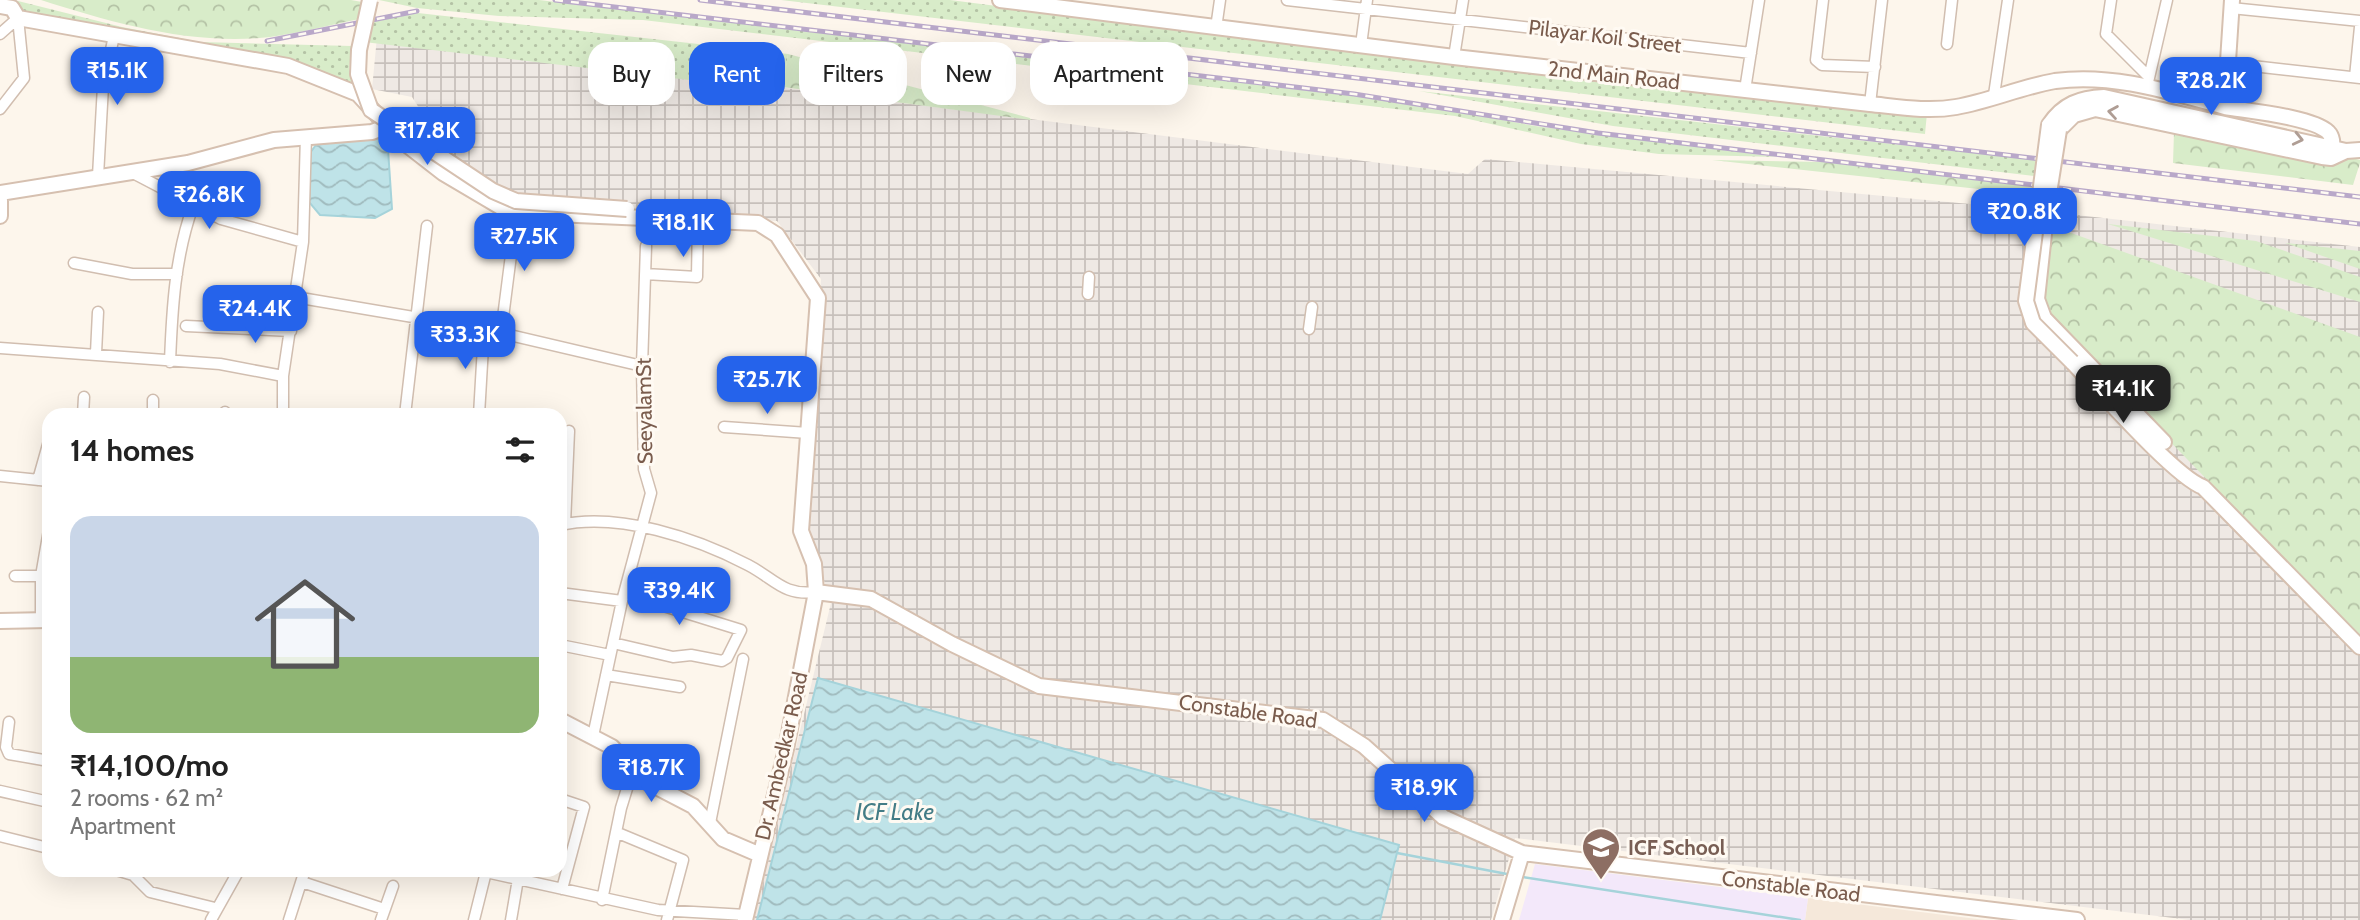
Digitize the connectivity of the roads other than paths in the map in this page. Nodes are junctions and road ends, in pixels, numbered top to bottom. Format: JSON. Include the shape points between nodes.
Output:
{"nodes":[{"id":1,"x":370,"y":0,"type":"edge"},
{"id":2,"x":1000,"y":0,"type":"edge"},
{"id":3,"x":1220,"y":0,"type":"edge"},
{"id":4,"x":1287,"y":0,"type":"edge"},
{"id":5,"x":1464,"y":0,"type":"edge"},
{"id":6,"x":1759,"y":0,"type":"edge"},
{"id":7,"x":1823,"y":0,"type":"edge"},
{"id":8,"x":1882,"y":0,"type":"edge"},
{"id":9,"x":1952,"y":0,"type":"edge"},
{"id":10,"x":2008,"y":0,"type":"edge"},
{"id":11,"x":2111,"y":0,"type":"edge"},
{"id":12,"x":2167,"y":0,"type":"edge"},
{"id":13,"x":1367,"y":4,"type":"edge"},
{"id":14,"x":2232,"y":4,"type":"edge"},
{"id":15,"x":0,"y":6,"type":"edge"},
{"id":16,"x":18,"y":18,"type":"junction"},
{"id":17,"x":1460,"y":19,"type":"junction"},
{"id":18,"x":2360,"y":21,"type":"edge"},
{"id":19,"x":2360,"y":27,"type":"edge"},
{"id":20,"x":1216,"y":28,"type":"junction"},
{"id":21,"x":0,"y":34,"type":"edge"},
{"id":22,"x":114,"y":36,"type":"junction"},
{"id":23,"x":1947,"y":44,"type":"dead end"},
{"id":24,"x":1362,"y":45,"type":"junction"},
{"id":25,"x":1751,"y":53,"type":"junction"},
{"id":26,"x":1454,"y":57,"type":"junction"},
{"id":27,"x":2226,"y":63,"type":"junction"},
{"id":28,"x":1875,"y":67,"type":"junction"},
{"id":29,"x":2358,"y":77,"type":"edge"},
{"id":30,"x":2148,"y":81,"type":"junction"},
{"id":31,"x":1745,"y":90,"type":"junction"},
{"id":32,"x":1994,"y":95,"type":"junction"},
{"id":33,"x":1870,"y":104,"type":"junction"},
{"id":34,"x":2225,"y":107,"type":"junction"},
{"id":35,"x":0,"y":109,"type":"edge"},
{"id":36,"x":382,"y":123,"type":"junction"},
{"id":37,"x":2054,"y":127,"type":"junction"},
{"id":38,"x":306,"y":136,"type":"junction"},
{"id":39,"x":2342,"y":152,"type":"edge"},
{"id":40,"x":133,"y":173,"type":"junction"},
{"id":41,"x":98,"y":176,"type":"junction"},
{"id":42,"x":0,"y":204,"type":"edge"},
{"id":43,"x":193,"y":206,"type":"junction"},
{"id":44,"x":509,"y":212,"type":"junction"},
{"id":45,"x":660,"y":218,"type":"junction"},
{"id":46,"x":698,"y":220,"type":"junction"},
{"id":47,"x":427,"y":226,"type":"dead end"},
{"id":48,"x":303,"y":242,"type":"junction"},
{"id":49,"x":646,"y":246,"type":"dead end"},
{"id":50,"x":74,"y":263,"type":"dead end"},
{"id":51,"x":177,"y":274,"type":"junction"},
{"id":52,"x":645,"y":274,"type":"junction"},
{"id":53,"x":1089,"y":277,"type":"dead end"},
{"id":54,"x":1088,"y":294,"type":"dead end"},
{"id":55,"x":295,"y":297,"type":"junction"},
{"id":56,"x":1312,"y":307,"type":"dead end"},
{"id":57,"x":98,"y":312,"type":"dead end"},
{"id":58,"x":419,"y":316,"type":"junction"},
{"id":59,"x":186,"y":326,"type":"dead end"},
{"id":60,"x":1310,"y":328,"type":"dead end"},
{"id":61,"x":484,"y":329,"type":"junction"},
{"id":62,"x":291,"y":331,"type":"junction"},
{"id":63,"x":501,"y":333,"type":"junction"},
{"id":64,"x":0,"y":348,"type":"edge"},
{"id":65,"x":96,"y":353,"type":"junction"},
{"id":66,"x":170,"y":362,"type":"junction"},
{"id":67,"x":642,"y":366,"type":"junction"},
{"id":68,"x":283,"y":376,"type":"junction"},
{"id":69,"x":85,"y":397,"type":"dead end"},
{"id":70,"x":153,"y":400,"type":"dead end"},
{"id":71,"x":84,"y":408,"type":"edge"},
{"id":72,"x":153,"y":408,"type":"edge"},
{"id":73,"x":283,"y":408,"type":"edge"},
{"id":74,"x":406,"y":408,"type":"edge"},
{"id":75,"x":478,"y":408,"type":"edge"},
{"id":76,"x":724,"y":427,"type":"dead end"},
{"id":77,"x":569,"y":431,"type":"dead end"},
{"id":78,"x":808,"y":433,"type":"junction"},
{"id":79,"x":567,"y":458,"type":"edge"},
{"id":80,"x":0,"y":476,"type":"edge"},
{"id":81,"x":42,"y":480,"type":"edge"},
{"id":82,"x":2203,"y":487,"type":"junction"},
{"id":83,"x":567,"y":524,"type":"edge"},
{"id":84,"x":643,"y":526,"type":"junction"},
{"id":85,"x":42,"y":570,"type":"edge"},
{"id":86,"x":15,"y":576,"type":"dead end"},
{"id":87,"x":41,"y":576,"type":"junction"},
{"id":88,"x":42,"y":587,"type":"edge"},
{"id":89,"x":816,"y":592,"type":"junction"},
{"id":90,"x":567,"y":594,"type":"edge"},
{"id":91,"x":624,"y":598,"type":"junction"},
{"id":92,"x":42,"y":620,"type":"edge"},
{"id":93,"x":0,"y":621,"type":"edge"},
{"id":94,"x":613,"y":643,"type":"junction"},
{"id":95,"x":567,"y":646,"type":"edge"},
{"id":96,"x":2360,"y":648,"type":"edge"},
{"id":97,"x":610,"y":655,"type":"junction"},
{"id":98,"x":743,"y":659,"type":"dead end"},
{"id":99,"x":606,"y":675,"type":"junction"},
{"id":100,"x":680,"y":687,"type":"dead end"},
{"id":101,"x":9,"y":722,"type":"dead end"},
{"id":102,"x":567,"y":723,"type":"edge"},
{"id":103,"x":593,"y":736,"type":"junction"},
{"id":104,"x":42,"y":760,"type":"edge"},
{"id":105,"x":633,"y":769,"type":"junction"},
{"id":106,"x":0,"y":791,"type":"edge"},
{"id":107,"x":42,"y":800,"type":"edge"},
{"id":108,"x":567,"y":801,"type":"edge"},
{"id":109,"x":710,"y":823,"type":"junction"},
{"id":110,"x":618,"y":833,"type":"junction"},
{"id":111,"x":0,"y":836,"type":"edge"},
{"id":112,"x":42,"y":846,"type":"edge"},
{"id":113,"x":1522,"y":853,"type":"junction"},
{"id":114,"x":758,"y":854,"type":"junction"},
{"id":115,"x":567,"y":870,"type":"edge"},
{"id":116,"x":134,"y":877,"type":"edge"},
{"id":117,"x":235,"y":877,"type":"edge"},
{"id":118,"x":303,"y":877,"type":"edge"},
{"id":119,"x":485,"y":877,"type":"edge"},
{"id":120,"x":509,"y":877,"type":"edge"},
{"id":121,"x":565,"y":877,"type":"edge"},
{"id":122,"x":518,"y":879,"type":"junction"},
{"id":123,"x":302,"y":882,"type":"junction"},
{"id":124,"x":393,"y":886,"type":"dead end"},
{"id":125,"x":562,"y":889,"type":"junction"},
{"id":126,"x":602,"y":900,"type":"junction"},
{"id":127,"x":215,"y":908,"type":"junction"},
{"id":128,"x":384,"y":909,"type":"junction"},
{"id":129,"x":668,"y":915,"type":"edge"},
{"id":130,"x":745,"y":917,"type":"edge"},
{"id":131,"x":211,"y":920,"type":"edge"},
{"id":132,"x":289,"y":920,"type":"edge"},
{"id":133,"x":381,"y":920,"type":"edge"},
{"id":134,"x":474,"y":920,"type":"edge"},
{"id":135,"x":511,"y":920,"type":"edge"},
{"id":136,"x":1502,"y":920,"type":"edge"},
{"id":137,"x":2077,"y":920,"type":"edge"}],
"edges":[{"from":1,"to":45,"type":"street","bridge":true,"via":[[358,74],[371,110],[493,191],[516,201],[626,209]]},
{"from":2,"to":20,"type":"street","name":"2nd Main Road"},
{"from":3,"to":20,"type":"street"},
{"from":4,"to":13,"type":"street","name":"Pilayar Koil Street"},
{"from":5,"to":17,"type":"street"},
{"from":6,"to":25,"type":"street"},
{"from":7,"to":28,"type":"street","via":[[1816,60],[1822,65]]},
{"from":8,"to":28,"type":"street"},
{"from":9,"to":23,"type":"street"},
{"from":10,"to":32,"type":"street"},
{"from":11,"to":30,"type":"street","via":[[2106,34]]},
{"from":12,"to":30,"type":"street"},
{"from":13,"to":17,"type":"street","name":"Pilayar Koil Street"},
{"from":13,"to":24,"type":"street"},
{"from":14,"to":18,"type":"street"},
{"from":14,"to":27,"type":"street"},
{"from":15,"to":16,"type":"street","via":[[12,8]]},
{"from":16,"to":21,"type":"street"},
{"from":16,"to":22,"type":"street"},
{"from":16,"to":35,"type":"street","via":[[24,78]]},
{"from":17,"to":25,"type":"street","name":"Pilayar Koil Street"},
{"from":17,"to":26,"type":"street"},
{"from":19,"to":29,"type":"street"},
{"from":20,"to":24,"type":"street","name":"2nd Main Road"},
{"from":22,"to":36,"type":"street","via":[[288,66],[358,94]]},
{"from":22,"to":41,"type":"street","via":[[103,86]]},
{"from":24,"to":26,"type":"street","name":"2nd Main Road"},
{"from":25,"to":31,"type":"street"},
{"from":26,"to":31,"type":"street","name":"2nd Main Road"},
{"from":27,"to":29,"type":"street"},
{"from":27,"to":34,"type":"street"},
{"from":28,"to":33,"type":"street"},
{"from":30,"to":32,"type":"street","name":"2nd Main Road","via":[[2057,81]]},
{"from":30,"to":34,"type":"street","name":"2nd Main Road"},
{"from":31,"to":33,"type":"street","name":"2nd Main Road"},
{"from":32,"to":33,"type":"street","name":"2nd Main Road","via":[[1959,107],[1935,109]]},
{"from":34,"to":39,"type":"street","name":"2nd Main Road","via":[[2314,124],[2328,132]]},
{"from":36,"to":38,"type":"street","via":[[352,134]]},
{"from":36,"to":44,"type":"street","via":[[443,173]]},
{"from":37,"to":39,"type":"street","via":[[2056,114],[2071,103],[2104,96]]},
{"from":37,"to":82,"type":"street","bridge":true,"via":[[2039,306],[2044,318],[2202,480]]},
{"from":37,"to":82,"type":"street","bridge":true,"via":[[2026,301],[2033,323],[2172,462]]},
{"from":38,"to":40,"type":"street"},
{"from":38,"to":48,"type":"street"},
{"from":40,"to":41,"type":"street"},
{"from":40,"to":43,"type":"street"},
{"from":41,"to":42,"type":"street"},
{"from":43,"to":48,"type":"street","via":[[242,226]]},
{"from":43,"to":51,"type":"street","via":[[183,228]]},
{"from":44,"to":45,"type":"street"},
{"from":44,"to":63,"type":"street","via":[[511,256]]},
{"from":45,"to":46,"type":"street","name":"Dr. Ambedkar Road"},
{"from":46,"to":52,"type":"street","via":[[697,277]]},
{"from":46,"to":78,"type":"street","name":"Dr. Ambedkar Road","via":[[758,223],[777,235],[818,298]]},
{"from":47,"to":58,"type":"street"},
{"from":48,"to":55,"type":"street"},
{"from":49,"to":52,"type":"street","name":"SeeyalamSt"},
{"from":50,"to":51,"type":"street","via":[[132,274]]},
{"from":51,"to":66,"type":"street"},
{"from":52,"to":67,"type":"street","name":"SeeyalamSt"},
{"from":53,"to":54,"type":"street"},
{"from":55,"to":58,"type":"street"},
{"from":55,"to":62,"type":"street"},
{"from":56,"to":60,"type":"street"},
{"from":57,"to":65,"type":"street"},
{"from":58,"to":61,"type":"street"},
{"from":58,"to":74,"type":"street"},
{"from":59,"to":62,"type":"street"},
{"from":61,"to":63,"type":"street"},
{"from":61,"to":75,"type":"street"},
{"from":62,"to":68,"type":"street"},
{"from":63,"to":67,"type":"street"},
{"from":64,"to":65,"type":"street"},
{"from":65,"to":66,"type":"street"},
{"from":66,"to":68,"type":"street","via":[[220,364]]},
{"from":67,"to":84,"type":"street","name":"SeeyalamSt","via":[[644,469],[651,493]]},
{"from":68,"to":73,"type":"street"},
{"from":69,"to":71,"type":"street"},
{"from":70,"to":72,"type":"street"},
{"from":76,"to":78,"type":"street"},
{"from":77,"to":79,"type":"street"},
{"from":78,"to":89,"type":"street","name":"Dr. Ambedkar Road","via":[[801,531],[814,564]]},
{"from":80,"to":81,"type":"street"},
{"from":82,"to":96,"type":"street"},
{"from":83,"to":84,"type":"street","via":[[607,521]]},
{"from":84,"to":89,"type":"street","via":[[749,566],[796,594]]},
{"from":84,"to":91,"type":"street","name":"SeeyalamSt"},
{"from":85,"to":87,"type":"street"},
{"from":86,"to":87,"type":"street"},
{"from":87,"to":88,"type":"street"},
{"from":89,"to":113,"type":"street","name":"Constable Road","via":[[872,599],[1039,686],[1323,720],[1364,746],[1443,817]]},
{"from":89,"to":114,"type":"street","name":"Dr. Ambedkar Road","via":[[786,748]]},
{"from":90,"to":91,"type":"street"},
{"from":91,"to":94,"type":"street","name":"SeeyalamSt"},
{"from":91,"to":94,"type":"street","via":[[741,630],[722,661],[673,657]]},
{"from":92,"to":93,"type":"street"},
{"from":94,"to":97,"type":"street","name":"SeeyalamSt"},
{"from":95,"to":97,"type":"street"},
{"from":97,"to":99,"type":"street","name":"SeeyalamSt"},
{"from":98,"to":109,"type":"street"},
{"from":99,"to":100,"type":"street"},
{"from":99,"to":103,"type":"street","name":"SeeyalamSt"},
{"from":101,"to":104,"type":"street","via":[[9,754]]},
{"from":102,"to":103,"type":"street"},
{"from":103,"to":105,"type":"street","via":[[612,747]]},
{"from":105,"to":109,"type":"street","via":[[643,780],[693,806]]},
{"from":105,"to":110,"type":"street"},
{"from":106,"to":107,"type":"street"},
{"from":108,"to":115,"type":"street","via":[[584,807]]},
{"from":109,"to":114,"type":"street","via":[[723,839]]},
{"from":110,"to":126,"type":"street"},
{"from":110,"to":129,"type":"street","via":[[683,860]]},
{"from":111,"to":112,"type":"street"},
{"from":113,"to":136,"type":"street"},
{"from":113,"to":137,"type":"street","name":"Constable Road"},
{"from":114,"to":130,"type":"street","name":"Dr. Ambedkar Road"},
{"from":116,"to":127,"type":"street","via":[[150,892]]},
{"from":117,"to":127,"type":"street"},
{"from":118,"to":123,"type":"street"},
{"from":119,"to":134,"type":"street"},
{"from":120,"to":122,"type":"street"},
{"from":121,"to":125,"type":"street"},
{"from":122,"to":125,"type":"street"},
{"from":122,"to":135,"type":"street"},
{"from":123,"to":128,"type":"street"},
{"from":123,"to":132,"type":"street"},
{"from":124,"to":128,"type":"street"},
{"from":125,"to":126,"type":"street"},
{"from":126,"to":129,"type":"street"},
{"from":127,"to":131,"type":"street"},
{"from":128,"to":133,"type":"street"},
{"from":129,"to":130,"type":"street"}]}
